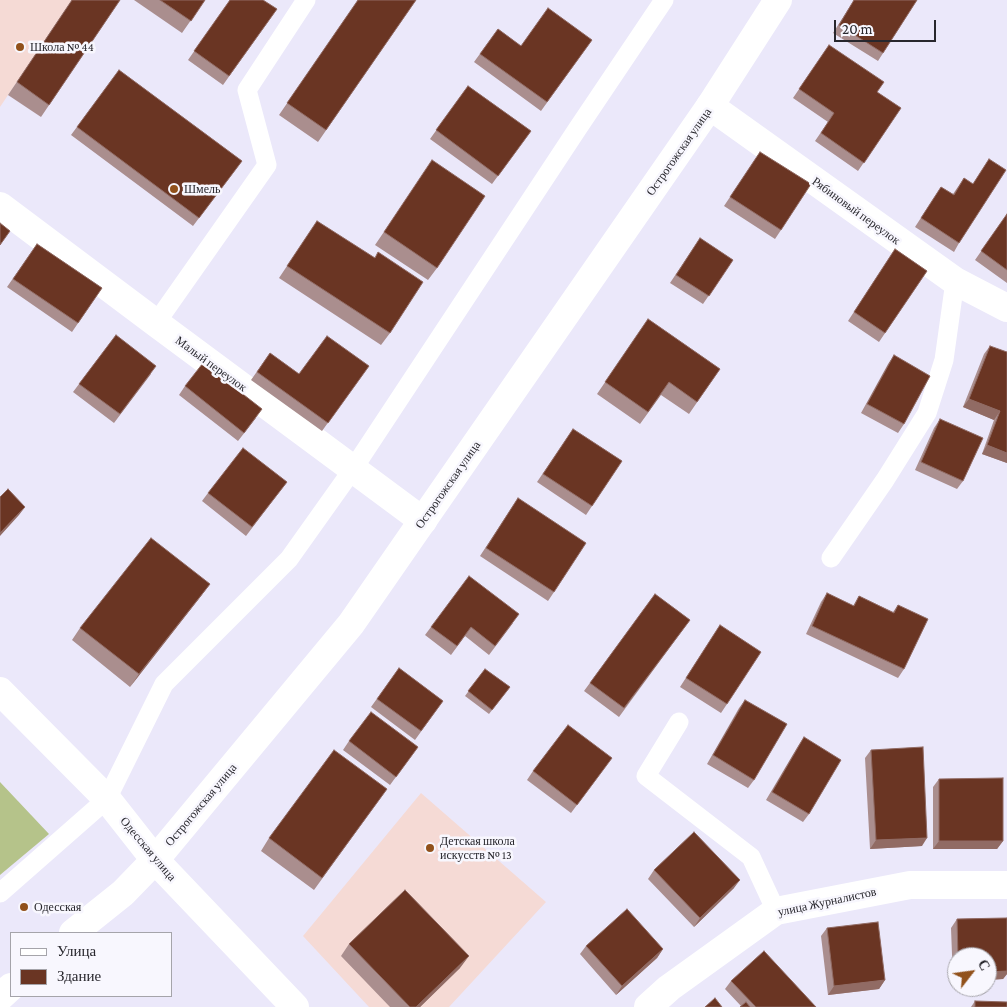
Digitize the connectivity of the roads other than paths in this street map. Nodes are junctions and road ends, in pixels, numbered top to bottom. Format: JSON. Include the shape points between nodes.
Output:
{"nodes":[{"id":1,"x":306,"y":0,"type":"edge"},
{"id":2,"x":664,"y":0,"type":"edge"},
{"id":3,"x":778,"y":0,"type":"edge"},
{"id":4,"x":710,"y":106,"type":"junction"},
{"id":5,"x":0,"y":206,"type":"edge"},
{"id":6,"x":955,"y":281,"type":"junction"},
{"id":7,"x":1007,"y":308,"type":"edge"},
{"id":8,"x":156,"y":324,"type":"junction"},
{"id":9,"x":353,"y":469,"type":"junction"},
{"id":10,"x":423,"y":521,"type":"junction"},
{"id":11,"x":830,"y":558,"type":"dead end"},
{"id":12,"x":0,"y":691,"type":"edge"},
{"id":13,"x":680,"y":722,"type":"dead end"},
{"id":14,"x":107,"y":799,"type":"junction"},
{"id":15,"x":155,"y":860,"type":"junction"},
{"id":16,"x":1007,"y":885,"type":"edge"},
{"id":17,"x":0,"y":893,"type":"edge"},
{"id":18,"x":776,"y":911,"type":"junction"},
{"id":19,"x":74,"y":932,"type":"edge"},
{"id":20,"x":10,"y":988,"type":"edge"},
{"id":21,"x":0,"y":997,"type":"edge"},
{"id":22,"x":295,"y":1007,"type":"edge"},
{"id":23,"x":648,"y":1007,"type":"edge"}],
"edges":[{"from":1,"to":8,"type":"lane","via":[[247,90],[267,165]]},
{"from":2,"to":9,"type":"lane"},
{"from":3,"to":4,"type":"street","name":"Острогожская улица"},
{"from":4,"to":6,"type":"street","name":"Рябиновый переулок"},
{"from":4,"to":10,"type":"street","name":"Острогожская улица"},
{"from":5,"to":8,"type":"street","name":"Малый переулок"},
{"from":6,"to":7,"type":"street","name":"Рябиновый переулок"},
{"from":6,"to":11,"type":"lane","via":[[944,360],[927,413]]},
{"from":8,"to":9,"type":"street","name":"Малый переулок"},
{"from":9,"to":10,"type":"street","name":"Малый переулок"},
{"from":9,"to":14,"type":"lane","via":[[289,559],[164,684]]},
{"from":10,"to":15,"type":"street","name":"Острогожская улица","via":[[351,624]]},
{"from":12,"to":14,"type":"street","name":"Одесская улица"},
{"from":13,"to":18,"type":"lane","via":[[646,776],[751,857]]},
{"from":14,"to":15,"type":"street","name":"Одесская улица"},
{"from":14,"to":17,"type":"lane"},
{"from":15,"to":19,"type":"street","name":"Острогожская улица","via":[[123,893]]},
{"from":15,"to":22,"type":"street","name":"Одесская улица"},
{"from":16,"to":18,"type":"street","name":"улица Журналистов","via":[[910,885]]},
{"from":18,"to":23,"type":"street","name":"улица Журналистов","via":[[669,988]]},
{"from":20,"to":21,"type":"street"}]}
